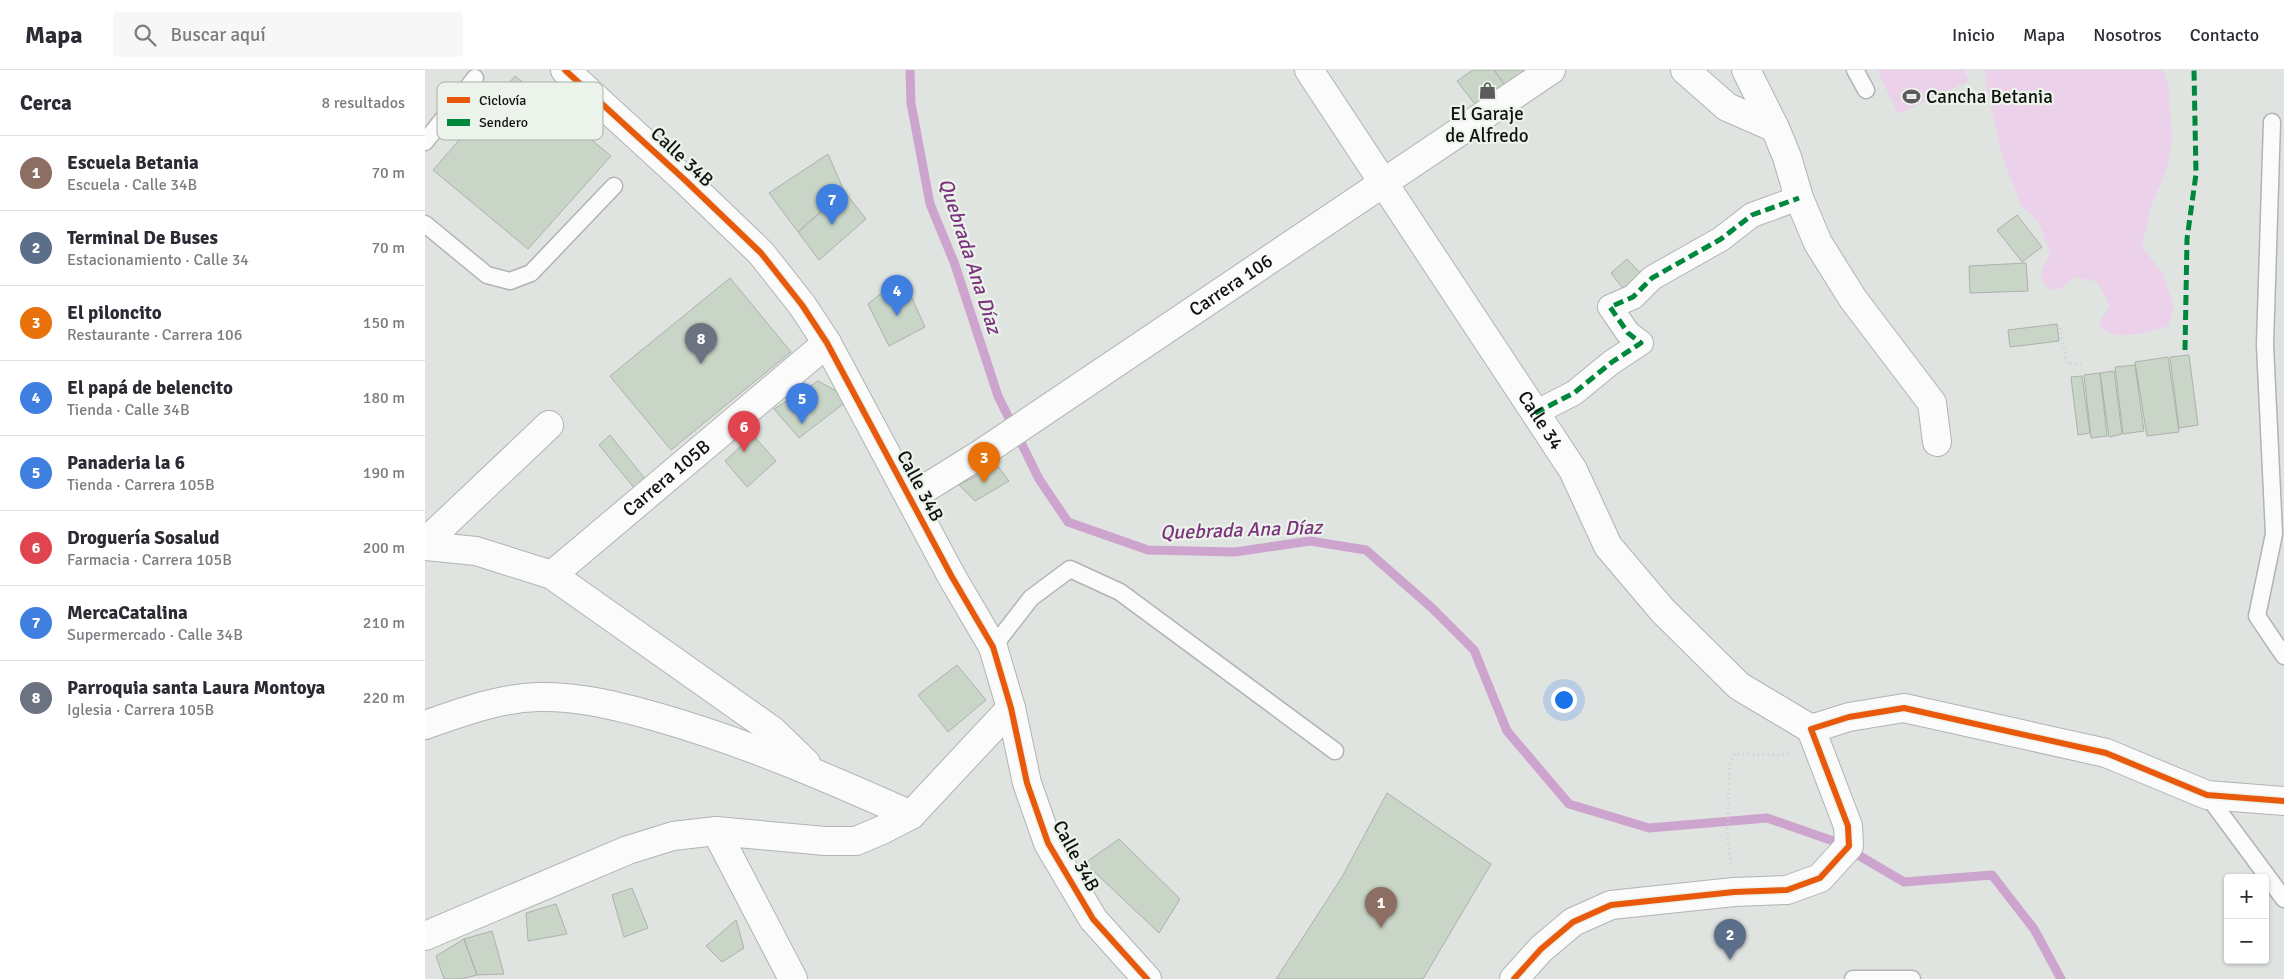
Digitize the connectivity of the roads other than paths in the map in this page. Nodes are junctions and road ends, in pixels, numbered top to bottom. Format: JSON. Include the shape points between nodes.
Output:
{"nodes":[{"id":1,"x":565,"y":70,"type":"edge"},
{"id":2,"x":1309,"y":70,"type":"edge"},
{"id":3,"x":1551,"y":70,"type":"edge"},
{"id":4,"x":1685,"y":70,"type":"edge"},
{"id":5,"x":1746,"y":70,"type":"edge"},
{"id":6,"x":1855,"y":70,"type":"edge"},
{"id":7,"x":475,"y":78,"type":"dead end"},
{"id":8,"x":472,"y":82,"type":"edge"},
{"id":9,"x":578,"y":82,"type":"edge"},
{"id":10,"x":1867,"y":90,"type":"dead end"},
{"id":11,"x":603,"y":105,"type":"edge"},
{"id":12,"x":2272,"y":122,"type":"dead end"},
{"id":13,"x":437,"y":127,"type":"edge"},
{"id":14,"x":1775,"y":128,"type":"junction"},
{"id":15,"x":425,"y":142,"type":"edge"},
{"id":16,"x":1383,"y":185,"type":"junction"},
{"id":17,"x":614,"y":186,"type":"dead end"},
{"id":18,"x":1799,"y":198,"type":"junction"},
{"id":19,"x":425,"y":224,"type":"edge"},
{"id":20,"x":827,"y":343,"type":"junction"},
{"id":21,"x":1535,"y":413,"type":"junction"},
{"id":22,"x":549,"y":425,"type":"dead end"},
{"id":23,"x":1937,"y":442,"type":"dead end"},
{"id":24,"x":910,"y":498,"type":"junction"},
{"id":25,"x":425,"y":539,"type":"edge"},
{"id":26,"x":425,"y":546,"type":"edge"},
{"id":27,"x":552,"y":575,"type":"junction"},
{"id":28,"x":993,"y":647,"type":"junction"},
{"id":29,"x":2284,"y":656,"type":"edge"},
{"id":30,"x":1011,"y":708,"type":"junction"},
{"id":31,"x":425,"y":726,"type":"edge"},
{"id":32,"x":1811,"y":729,"type":"junction"},
{"id":33,"x":1335,"y":751,"type":"dead end"},
{"id":34,"x":814,"y":771,"type":"junction"},
{"id":35,"x":2207,"y":795,"type":"junction"},
{"id":36,"x":2284,"y":801,"type":"edge"},
{"id":37,"x":911,"y":814,"type":"junction"},
{"id":38,"x":716,"y":831,"type":"junction"},
{"id":39,"x":2284,"y":899,"type":"edge"},
{"id":40,"x":425,"y":936,"type":"edge"},
{"id":41,"x":793,"y":979,"type":"edge"},
{"id":42,"x":1147,"y":979,"type":"edge"},
{"id":43,"x":1514,"y":979,"type":"edge"},
{"id":44,"x":1853,"y":979,"type":"edge"},
{"id":45,"x":1912,"y":979,"type":"edge"}],
"edges":[{"from":1,"to":9,"type":"street","name":"Calle 34B"},
{"from":2,"to":16,"type":"street","name":"Calle 34"},
{"from":3,"to":16,"type":"street","name":"Carrera 106"},
{"from":4,"to":14,"type":"street","via":[[1727,107]]},
{"from":5,"to":14,"type":"street"},
{"from":6,"to":10,"type":"lane"},
{"from":7,"to":8,"type":"lane"},
{"from":11,"to":20,"type":"street","name":"Calle 34B","via":[[761,253]]},
{"from":12,"to":29,"type":"lane","via":[[2265,345],[2274,534],[2257,616]]},
{"from":13,"to":15,"type":"lane"},
{"from":14,"to":18,"type":"street"},
{"from":16,"to":21,"type":"street","name":"Calle 34"},
{"from":16,"to":24,"type":"street","name":"Carrera 106","via":[[982,454]]},
{"from":17,"to":19,"type":"lane","via":[[531,273],[510,281],[487,275]]},
{"from":18,"to":21,"type":"street","via":[[1752,215],[1721,239],[1652,278],[1633,297],[1610,307],[1628,332],[1641,343],[1574,393]]},
{"from":18,"to":23,"type":"street","via":[[1818,243],[1853,299],[1932,403]]},
{"from":20,"to":24,"type":"street","name":"Calle 34B"},
{"from":20,"to":27,"type":"street","name":"Carrera 105B"},
{"from":21,"to":32,"type":"street","name":"Calle 34","via":[[1573,470],[1608,546],[1663,611],[1739,686]]},
{"from":22,"to":25,"type":"street"},
{"from":24,"to":28,"type":"street","name":"Calle 34B"},
{"from":26,"to":27,"type":"street","via":[[476,551]]},
{"from":27,"to":34,"type":"street","via":[[773,731]]},
{"from":28,"to":30,"type":"street","name":"Calle 34B"},
{"from":28,"to":33,"type":"lane","via":[[1031,598],[1070,569],[1120,592]]},
{"from":30,"to":37,"type":"street"},
{"from":30,"to":42,"type":"street","name":"Calle 34B","via":[[1027,784],[1048,843],[1093,919]]},
{"from":31,"to":34,"type":"street","via":[[478,706],[537,697],[575,698],[611,704],[680,724]]},
{"from":32,"to":35,"type":"street","via":[[1849,717],[1904,708],[2106,753]]},
{"from":32,"to":43,"type":"street","via":[[1848,826],[1849,846],[1820,878],[1787,890],[1734,892],[1611,905],[1573,922],[1541,949]]},
{"from":34,"to":37,"type":"street"},
{"from":35,"to":36,"type":"street"},
{"from":35,"to":39,"type":"lane"},
{"from":37,"to":38,"type":"street","via":[[856,841]]},
{"from":38,"to":40,"type":"street","via":[[673,836],[628,850]]},
{"from":38,"to":41,"type":"street"},
{"from":44,"to":45,"type":"lane"}]}
